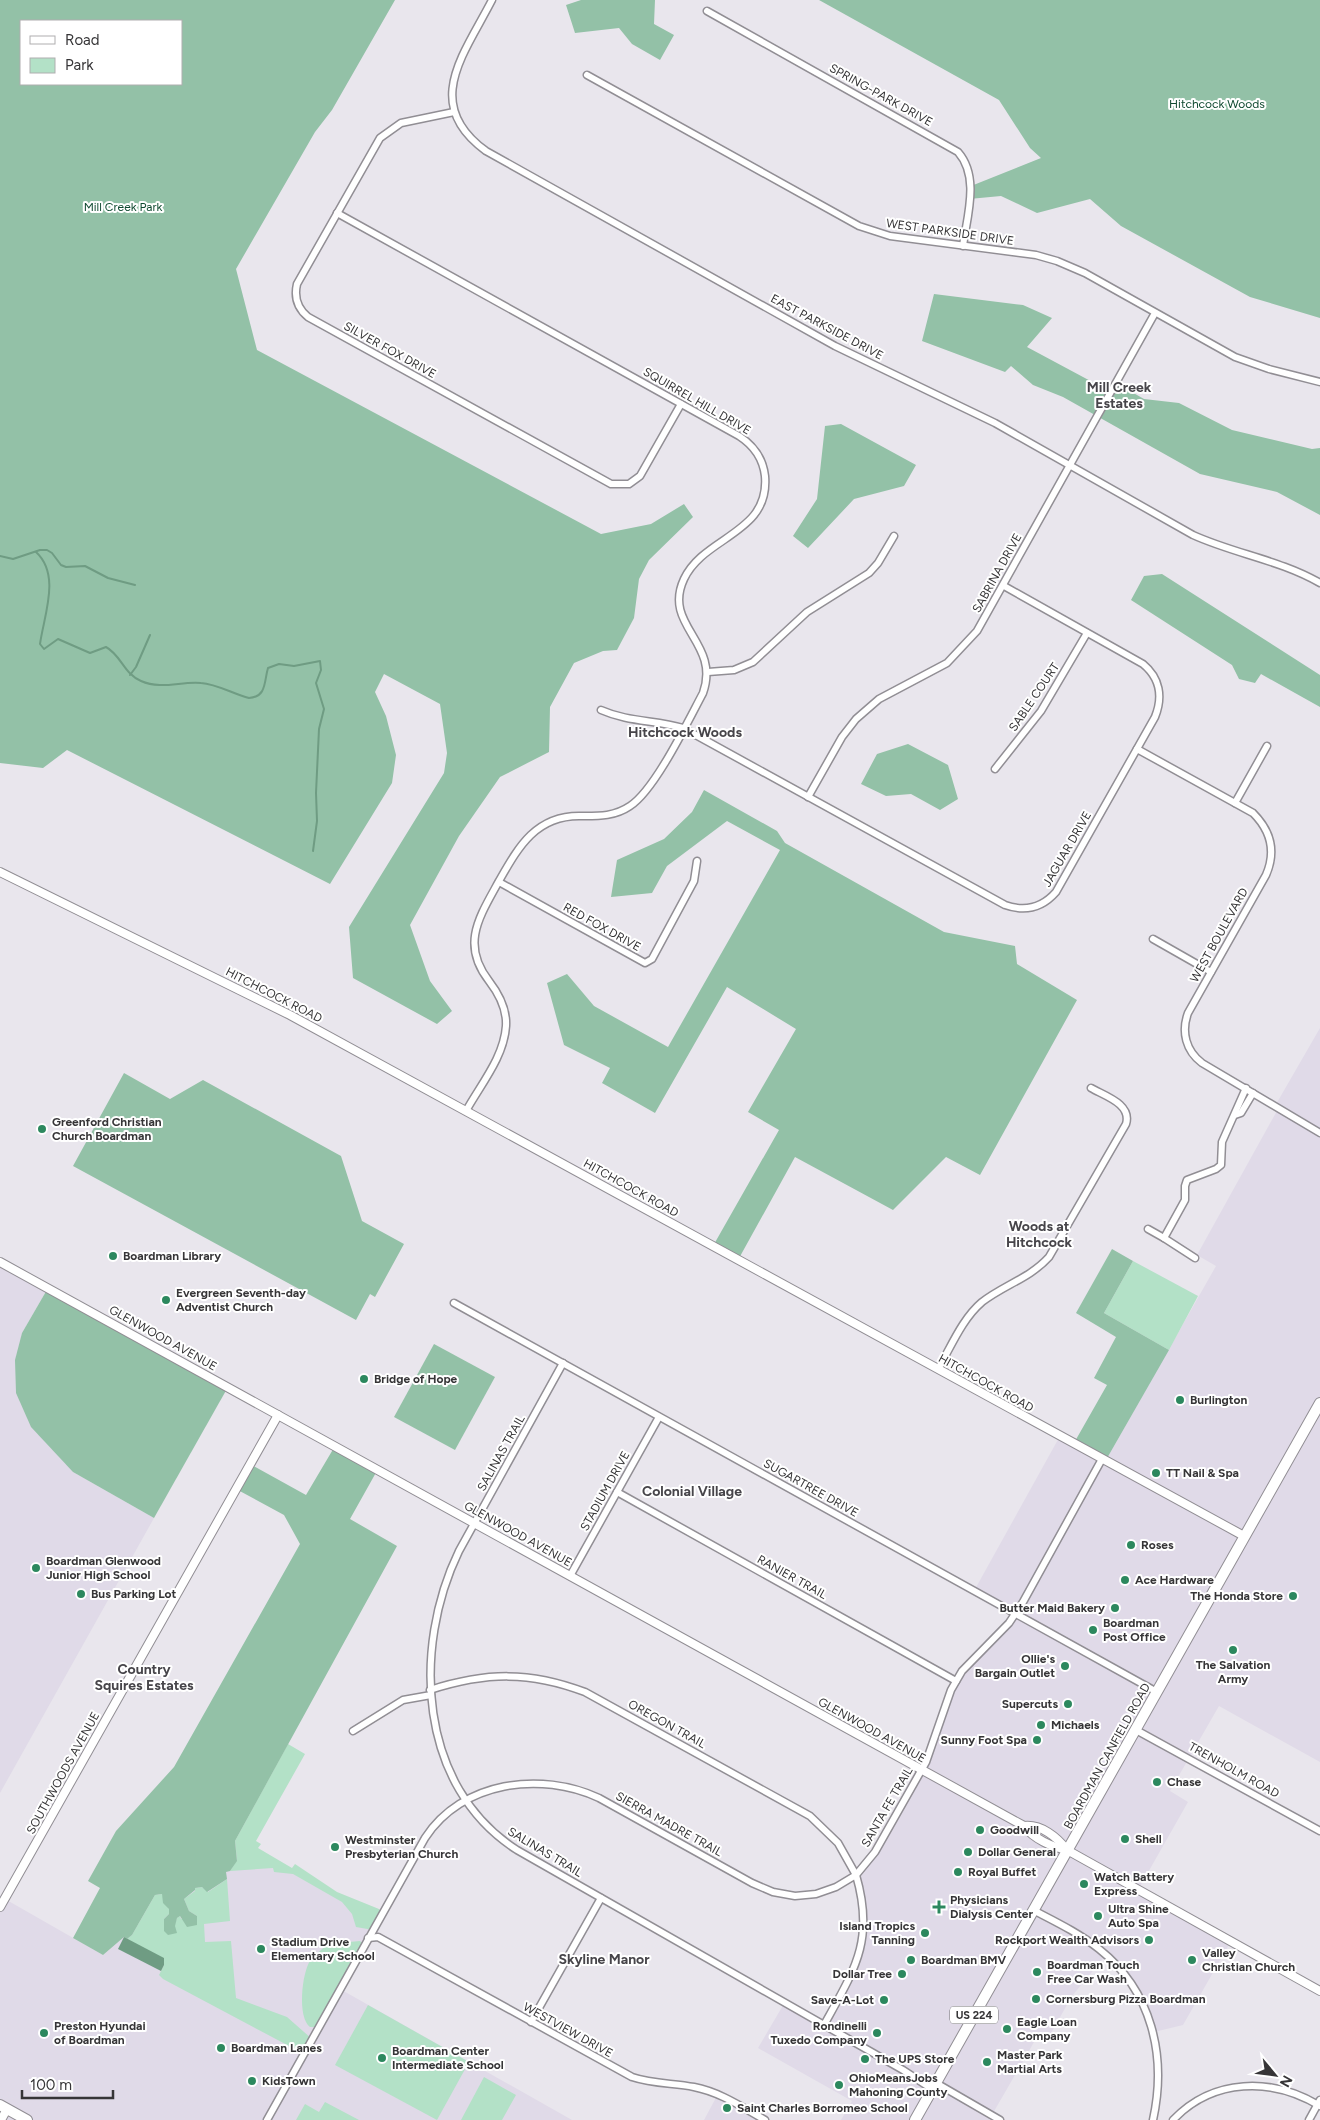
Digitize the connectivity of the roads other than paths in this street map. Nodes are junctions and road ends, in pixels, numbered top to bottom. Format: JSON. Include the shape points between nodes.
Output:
{"nodes":[{"id":1,"x":492,"y":0,"type":"edge"},
{"id":2,"x":707,"y":11,"type":"dead end"},
{"id":3,"x":587,"y":75,"type":"dead end"},
{"id":4,"x":454,"y":112,"type":"junction"},
{"id":5,"x":337,"y":213,"type":"junction"},
{"id":6,"x":963,"y":246,"type":"junction"},
{"id":7,"x":1155,"y":314,"type":"junction"},
{"id":8,"x":1320,"y":382,"type":"edge"},
{"id":9,"x":681,"y":404,"type":"junction"},
{"id":10,"x":1070,"y":465,"type":"junction"},
{"id":11,"x":894,"y":536,"type":"dead end"},
{"id":12,"x":1320,"y":583,"type":"edge"},
{"id":13,"x":1004,"y":586,"type":"junction"},
{"id":14,"x":1087,"y":633,"type":"junction"},
{"id":15,"x":708,"y":672,"type":"junction"},
{"id":16,"x":601,"y":710,"type":"dead end"},
{"id":17,"x":683,"y":728,"type":"junction"},
{"id":18,"x":1267,"y":746,"type":"dead end"},
{"id":19,"x":1137,"y":749,"type":"junction"},
{"id":20,"x":995,"y":769,"type":"dead end"},
{"id":21,"x":808,"y":797,"type":"junction"},
{"id":22,"x":1235,"y":802,"type":"junction"},
{"id":23,"x":697,"y":860,"type":"dead end"},
{"id":24,"x":0,"y":872,"type":"edge"},
{"id":25,"x":499,"y":882,"type":"junction"},
{"id":26,"x":1153,"y":939,"type":"dead end"},
{"id":27,"x":1211,"y":972,"type":"junction"},
{"id":28,"x":1091,"y":1088,"type":"dead end"},
{"id":29,"x":1246,"y":1088,"type":"junction"},
{"id":30,"x":1254,"y":1093,"type":"junction"},
{"id":31,"x":466,"y":1110,"type":"junction"},
{"id":32,"x":1235,"y":1115,"type":"junction"},
{"id":33,"x":1320,"y":1133,"type":"edge"},
{"id":34,"x":1148,"y":1229,"type":"dead end"},
{"id":35,"x":1164,"y":1238,"type":"junction"},
{"id":36,"x":1195,"y":1258,"type":"dead end"},
{"id":37,"x":0,"y":1262,"type":"edge"},
{"id":38,"x":454,"y":1303,"type":"dead end"},
{"id":39,"x":563,"y":1363,"type":"junction"},
{"id":40,"x":938,"y":1370,"type":"junction"},
{"id":41,"x":1320,"y":1403,"type":"edge"},
{"id":42,"x":278,"y":1415,"type":"junction"},
{"id":43,"x":659,"y":1416,"type":"junction"},
{"id":44,"x":1102,"y":1458,"type":"junction"},
{"id":45,"x":617,"y":1492,"type":"junction"},
{"id":46,"x":475,"y":1523,"type":"junction"},
{"id":47,"x":1244,"y":1536,"type":"junction"},
{"id":48,"x":570,"y":1576,"type":"junction"},
{"id":49,"x":1015,"y":1614,"type":"junction"},
{"id":50,"x":956,"y":1680,"type":"junction"},
{"id":51,"x":430,"y":1692,"type":"junction"},
{"id":52,"x":1157,"y":1692,"type":"junction"},
{"id":53,"x":354,"y":1730,"type":"dead end"},
{"id":54,"x":1136,"y":1730,"type":"junction"},
{"id":55,"x":921,"y":1770,"type":"junction"},
{"id":56,"x":466,"y":1802,"type":"junction"},
{"id":57,"x":1320,"y":1831,"type":"edge"},
{"id":58,"x":1068,"y":1850,"type":"junction"},
{"id":59,"x":856,"y":1875,"type":"junction"},
{"id":60,"x":601,"y":1898,"type":"junction"},
{"id":61,"x":0,"y":1907,"type":"edge"},
{"id":62,"x":1033,"y":1910,"type":"junction"},
{"id":63,"x":368,"y":1938,"type":"junction"},
{"id":64,"x":1320,"y":1991,"type":"edge"},
{"id":65,"x":531,"y":2022,"type":"junction"},
{"id":66,"x":824,"y":2025,"type":"junction"},
{"id":67,"x":934,"y":2086,"type":"junction"},
{"id":68,"x":1319,"y":2104,"type":"edge"},
{"id":69,"x":4,"y":2107,"type":"edge"},
{"id":70,"x":1,"y":2120,"type":"edge"},
{"id":71,"x":28,"y":2120,"type":"edge"},
{"id":72,"x":267,"y":2120,"type":"edge"},
{"id":73,"x":765,"y":2120,"type":"edge"},
{"id":74,"x":915,"y":2120,"type":"edge"},
{"id":75,"x":1000,"y":2120,"type":"edge"},
{"id":76,"x":1153,"y":2120,"type":"edge"},
{"id":77,"x":1172,"y":2120,"type":"edge"},
{"id":78,"x":1309,"y":2120,"type":"edge"}],
"edges":[{"from":1,"to":4,"type":"street","name":"EAST PARKSIDE DRIVE","via":[[455,72]]},
{"from":2,"to":6,"type":"street","name":"SPRING-PARK DRIVE","via":[[958,152],[967,165],[971,180]]},
{"from":3,"to":6,"type":"street","name":"WEST PARKSIDE DRIVE","via":[[859,226],[890,236]]},
{"from":4,"to":5,"type":"street","name":"SILVER FOX DRIVE","via":[[410,120],[386,132]]},
{"from":4,"to":10,"type":"street","name":"EAST PARKSIDE DRIVE","via":[[466,134],[486,151],[835,346],[995,423]]},
{"from":5,"to":9,"type":"street","name":"SQUIRREL HILL DRIVE"},
{"from":5,"to":9,"type":"street","name":"SILVER FOX DRIVE","via":[[297,284],[296,298],[308,317],[610,484],[629,484],[643,472]]},
{"from":6,"to":7,"type":"street","name":"WEST PARKSIDE DRIVE","via":[[1036,255],[1057,261],[1085,273]]},
{"from":7,"to":8,"type":"street","name":"WEST PARKSIDE DRIVE","via":[[1234,357],[1269,370]]},
{"from":7,"to":10,"type":"street","name":"SABRINA DRIVE"},
{"from":9,"to":15,"type":"street","name":"SQUIRREL HILL DRIVE","via":[[747,441],[760,458],[764,472],[763,499],[754,516],[695,564],[681,586],[681,615],[704,653]]},
{"from":10,"to":12,"type":"street","name":"EAST PARKSIDE DRIVE","via":[[1193,534],[1269,560]]},
{"from":10,"to":13,"type":"street","name":"SABRINA DRIVE"},
{"from":11,"to":15,"type":"street","via":[[870,573],[808,612],[753,662],[734,670]]},
{"from":13,"to":14,"type":"street","name":"JAGUAR DRIVE"},
{"from":13,"to":21,"type":"street","name":"SABRINA DRIVE","via":[[977,632],[957,654],[934,671],[879,699],[856,719]]},
{"from":14,"to":19,"type":"street","name":"JAGUAR DRIVE","via":[[1142,664],[1157,682],[1158,710]]},
{"from":14,"to":20,"type":"street","name":"SABLE COURT","via":[[1041,711]]},
{"from":15,"to":17,"type":"street","via":[[703,692]]},
{"from":16,"to":17,"type":"street","name":"JAGUAR DRIVE","via":[[632,721],[658,722]]},
{"from":17,"to":21,"type":"street","name":"JAGUAR DRIVE"},
{"from":17,"to":25,"type":"street","via":[[650,787],[636,802],[610,815],[566,817],[542,825],[523,842]]},
{"from":18,"to":22,"type":"street"},
{"from":19,"to":21,"type":"street","name":"JAGUAR DRIVE","via":[[1056,892],[1044,903],[1027,909],[1005,905]]},
{"from":19,"to":22,"type":"street","name":"WEST BOULEVARD"},
{"from":22,"to":27,"type":"street","name":"WEST BOULEVARD","via":[[1253,813],[1264,826],[1271,843],[1271,859],[1266,875]]},
{"from":23,"to":25,"type":"street","name":"RED FOX DRIVE","via":[[694,881],[652,959],[645,963]]},
{"from":24,"to":31,"type":"street","name":"HITCHCOCK ROAD","via":[[290,1015]]},
{"from":25,"to":31,"type":"street","via":[[478,920],[474,948],[479,967],[504,1006],[505,1034],[498,1057]]},
{"from":26,"to":27,"type":"street"},
{"from":27,"to":29,"type":"street","name":"WEST BOULEVARD","via":[[1186,1018],[1186,1041],[1199,1060]]},
{"from":28,"to":40,"type":"street","via":[[1124,1108],[1128,1115],[1126,1124],[1049,1257],[1034,1271],[988,1298],[973,1311]]},
{"from":29,"to":30,"type":"street","name":"WEST BOULEVARD"},
{"from":29,"to":32,"type":"street"},
{"from":30,"to":32,"type":"street","via":[[1241,1112]]},
{"from":30,"to":33,"type":"street","name":"WEST BOULEVARD"},
{"from":31,"to":40,"type":"street","name":"HITCHCOCK ROAD"},
{"from":32,"to":35,"type":"street","via":[[1222,1142],[1221,1164],[1187,1180],[1185,1200]]},
{"from":34,"to":35,"type":"street"},
{"from":35,"to":36,"type":"street"},
{"from":37,"to":42,"type":"street","name":"GLENWOOD AVENUE"},
{"from":38,"to":39,"type":"street","name":"SUGARTREE DRIVE"},
{"from":39,"to":43,"type":"street","name":"SUGARTREE DRIVE"},
{"from":39,"to":46,"type":"street","name":"SALINAS TRAIL"},
{"from":40,"to":44,"type":"street","name":"HITCHCOCK ROAD"},
{"from":41,"to":47,"type":"main road","name":"BOARDMAN CANFIELD ROAD","number":"US 224"},
{"from":42,"to":46,"type":"street","name":"GLENWOOD AVENUE"},
{"from":42,"to":61,"type":"street","name":"SOUTHWOODS AVENUE"},
{"from":43,"to":45,"type":"street","name":"STADIUM DRIVE"},
{"from":43,"to":49,"type":"street","name":"SUGARTREE DRIVE"},
{"from":44,"to":47,"type":"street","name":"HITCHCOCK ROAD"},
{"from":44,"to":49,"type":"street","name":"SANTA FE TRAIL"},
{"from":45,"to":48,"type":"street","name":"STADIUM DRIVE"},
{"from":45,"to":50,"type":"street","name":"RANIER TRAIL"},
{"from":46,"to":48,"type":"street","name":"GLENWOOD AVENUE"},
{"from":46,"to":51,"type":"street","name":"SALINAS TRAIL","via":[[452,1566],[439,1600],[431,1646]]},
{"from":47,"to":52,"type":"main road","name":"BOARDMAN CANFIELD ROAD","number":"US 224"},
{"from":48,"to":55,"type":"street","name":"GLENWOOD AVENUE"},
{"from":49,"to":50,"type":"street","name":"SANTA FE TRAIL"},
{"from":49,"to":52,"type":"street","name":"SUGARTREE DRIVE"},
{"from":50,"to":55,"type":"street","name":"SANTA FE TRAIL"},
{"from":51,"to":53,"type":"street","name":"OREGON TRAIL","via":[[403,1700]]},
{"from":51,"to":56,"type":"street","name":"SALINAS TRAIL","via":[[445,1757]]},
{"from":51,"to":59,"type":"street","name":"OREGON TRAIL","via":[[472,1678],[508,1675],[547,1680],[585,1692],[810,1816],[838,1843]]},
{"from":52,"to":54,"type":"main road","name":"BOARDMAN CANFIELD ROAD","number":"US 224"},
{"from":54,"to":57,"type":"street","name":"TRENHOLM ROAD"},
{"from":54,"to":58,"type":"main road","name":"BOARDMAN CANFIELD ROAD","number":"US 224"},
{"from":55,"to":58,"type":"street","name":"GLENWOOD AVENUE","via":[[1024,1826],[1029,1833],[1055,1848]]},
{"from":55,"to":59,"type":"street","name":"SANTA FE TRAIL","via":[[875,1852]]},
{"from":56,"to":59,"type":"street","name":"SIERRA MADRE TRAIL","via":[[512,1785],[562,1786],[599,1798],[773,1892],[795,1896],[816,1894],[836,1888]]},
{"from":56,"to":60,"type":"street","name":"SALINAS TRAIL","via":[[481,1822],[502,1841]]},
{"from":56,"to":63,"type":"street","via":[[445,1814],[431,1828]]},
{"from":58,"to":62,"type":"main road","name":"BOARDMAN CANFIELD ROAD","number":"US 224"},
{"from":58,"to":64,"type":"street","name":"GLENWOOD AVENUE"},
{"from":59,"to":66,"type":"street","via":[[864,1910],[862,1946],[852,1975]]},
{"from":60,"to":65,"type":"street"},
{"from":60,"to":66,"type":"street","name":"SALINAS TRAIL"},
{"from":62,"to":67,"type":"main road","name":"BOARDMAN CANFIELD ROAD","number":"US 224"},
{"from":62,"to":76,"type":"street","via":[[1098,1948],[1120,1968],[1138,1993],[1151,2022],[1158,2052],[1159,2078]]},
{"from":63,"to":65,"type":"street","name":"WESTVIEW DRIVE","via":[[378,1937]]},
{"from":63,"to":72,"type":"street"},
{"from":65,"to":73,"type":"street","name":"WESTVIEW DRIVE","via":[[632,2077],[708,2090]]},
{"from":66,"to":67,"type":"street","name":"SALINAS TRAIL"},
{"from":67,"to":74,"type":"main road","name":"BOARDMAN CANFIELD ROAD","number":"US 224"},
{"from":67,"to":75,"type":"street","name":"SALINAS TRAIL"},
{"from":68,"to":77,"type":"street","via":[[1277,2087],[1242,2086],[1203,2097]]},
{"from":68,"to":78,"type":"street"},
{"from":69,"to":70,"type":"street"},
{"from":69,"to":71,"type":"main road"}]}
